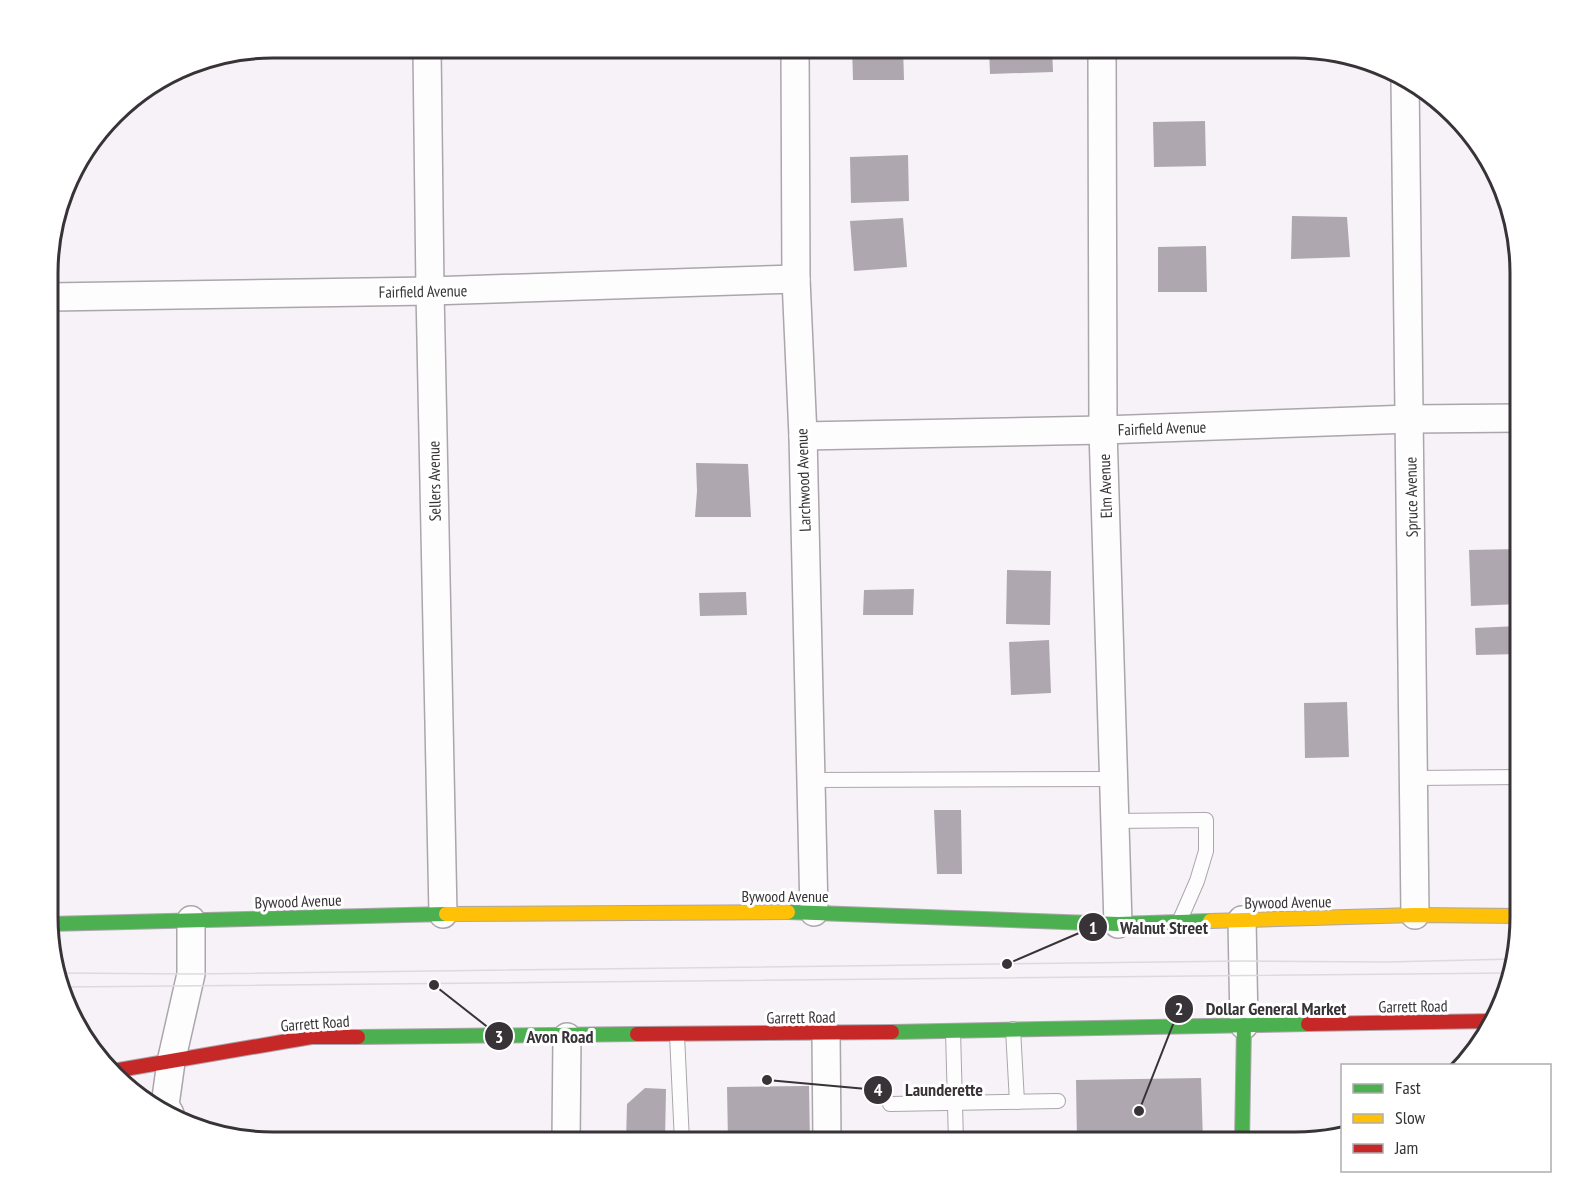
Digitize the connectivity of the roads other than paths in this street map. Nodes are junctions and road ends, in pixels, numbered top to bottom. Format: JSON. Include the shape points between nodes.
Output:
{"nodes":[{"id":1,"x":427,"y":58,"type":"edge"},
{"id":2,"x":795,"y":58,"type":"edge"},
{"id":3,"x":1102,"y":58,"type":"edge"},
{"id":4,"x":1405,"y":88,"type":"edge"},
{"id":5,"x":796,"y":279,"type":"junction"},
{"id":6,"x":430,"y":291,"type":"junction"},
{"id":7,"x":58,"y":297,"type":"edge"},
{"id":8,"x":1510,"y":418,"type":"edge"},
{"id":9,"x":1410,"y":419,"type":"junction"},
{"id":10,"x":1103,"y":430,"type":"junction"},
{"id":11,"x":802,"y":436,"type":"junction"},
{"id":12,"x":1510,"y":777,"type":"edge"},
{"id":13,"x":1415,"y":778,"type":"junction"},
{"id":14,"x":1113,"y":779,"type":"junction"},
{"id":15,"x":811,"y":780,"type":"junction"},
{"id":16,"x":1115,"y":821,"type":"junction"},
{"id":17,"x":814,"y":912,"type":"junction"},
{"id":18,"x":443,"y":914,"type":"junction"},
{"id":19,"x":1415,"y":915,"type":"junction"},
{"id":20,"x":1510,"y":915,"type":"edge"},
{"id":21,"x":191,"y":920,"type":"junction"},
{"id":22,"x":1242,"y":920,"type":"junction"},
{"id":23,"x":1179,"y":922,"type":"junction"},
{"id":24,"x":59,"y":924,"type":"edge"},
{"id":25,"x":1118,"y":924,"type":"junction"},
{"id":26,"x":1483,"y":1021,"type":"edge"},
{"id":27,"x":1244,"y":1025,"type":"junction"},
{"id":28,"x":1013,"y":1029,"type":"junction"},
{"id":29,"x":953,"y":1030,"type":"junction"},
{"id":30,"x":826,"y":1033,"type":"junction"},
{"id":31,"x":677,"y":1035,"type":"junction"},
{"id":32,"x":567,"y":1036,"type":"junction"},
{"id":33,"x":171,"y":1062,"type":"junction"},
{"id":34,"x":122,"y":1070,"type":"edge"},
{"id":35,"x":1058,"y":1101,"type":"dead end"},
{"id":36,"x":955,"y":1102,"type":"junction"},
{"id":37,"x":1017,"y":1102,"type":"junction"},
{"id":38,"x":165,"y":1103,"type":"edge"},
{"id":39,"x":890,"y":1104,"type":"dead end"},
{"id":40,"x":566,"y":1132,"type":"edge"},
{"id":41,"x":682,"y":1132,"type":"edge"},
{"id":42,"x":827,"y":1132,"type":"edge"},
{"id":43,"x":956,"y":1132,"type":"edge"},
{"id":44,"x":1242,"y":1132,"type":"edge"}],
"edges":[{"from":1,"to":6,"type":"street","name":"Sellers Avenue"},
{"from":2,"to":5,"type":"street","name":"Larchwood Avenue"},
{"from":3,"to":10,"type":"street","name":"Elm Avenue"},
{"from":4,"to":9,"type":"street","name":"Spruce Avenue"},
{"from":5,"to":6,"type":"street","name":"Fairfield Avenue"},
{"from":5,"to":11,"type":"street","name":"Larchwood Avenue"},
{"from":6,"to":7,"type":"street","name":"Fairfield Avenue"},
{"from":6,"to":18,"type":"street","name":"Sellers Avenue"},
{"from":8,"to":9,"type":"street","name":"Fairfield Avenue"},
{"from":9,"to":10,"type":"street","name":"Fairfield Avenue"},
{"from":9,"to":13,"type":"street","name":"Spruce Avenue"},
{"from":10,"to":11,"type":"street","name":"Fairfield Avenue"},
{"from":10,"to":14,"type":"street","name":"Elm Avenue"},
{"from":11,"to":15,"type":"street","name":"Larchwood Avenue"},
{"from":12,"to":13,"type":"lane"},
{"from":13,"to":19,"type":"street","name":"Spruce Avenue"},
{"from":14,"to":15,"type":"lane"},
{"from":14,"to":16,"type":"street","name":"Elm Avenue"},
{"from":15,"to":17,"type":"street","name":"Larchwood Avenue"},
{"from":16,"to":23,"type":"lane","via":[[1206,820],[1206,851]]},
{"from":16,"to":25,"type":"street","name":"Elm Avenue"},
{"from":17,"to":18,"type":"street","name":"Bywood Avenue"},
{"from":17,"to":25,"type":"street","name":"Bywood Avenue"},
{"from":18,"to":21,"type":"street","name":"Bywood Avenue"},
{"from":19,"to":20,"type":"street","name":"Bywood Avenue"},
{"from":19,"to":22,"type":"street","name":"Bywood Avenue"},
{"from":21,"to":24,"type":"street","name":"Bywood Avenue"},
{"from":21,"to":33,"type":"street","via":[[190,974]]},
{"from":22,"to":23,"type":"street","name":"Bywood Avenue"},
{"from":22,"to":27,"type":"street"},
{"from":23,"to":25,"type":"street","name":"Bywood Avenue"},
{"from":26,"to":27,"type":"street","name":"Garrett Road"},
{"from":27,"to":28,"type":"street","name":"Garrett Road"},
{"from":27,"to":44,"type":"street"},
{"from":28,"to":29,"type":"street","name":"Garrett Road"},
{"from":28,"to":37,"type":"lane"},
{"from":29,"to":30,"type":"street","name":"Garrett Road"},
{"from":29,"to":36,"type":"lane"},
{"from":30,"to":31,"type":"street","name":"Garrett Road"},
{"from":30,"to":42,"type":"street"},
{"from":31,"to":32,"type":"street","name":"Garrett Road"},
{"from":31,"to":41,"type":"lane"},
{"from":32,"to":33,"type":"street","name":"Garrett Road","via":[[311,1037]]},
{"from":32,"to":40,"type":"street"},
{"from":33,"to":34,"type":"street","name":"Garrett Road"},
{"from":33,"to":38,"type":"street"},
{"from":35,"to":37,"type":"lane"},
{"from":36,"to":37,"type":"lane"},
{"from":36,"to":39,"type":"lane"},
{"from":36,"to":43,"type":"lane"}]}
